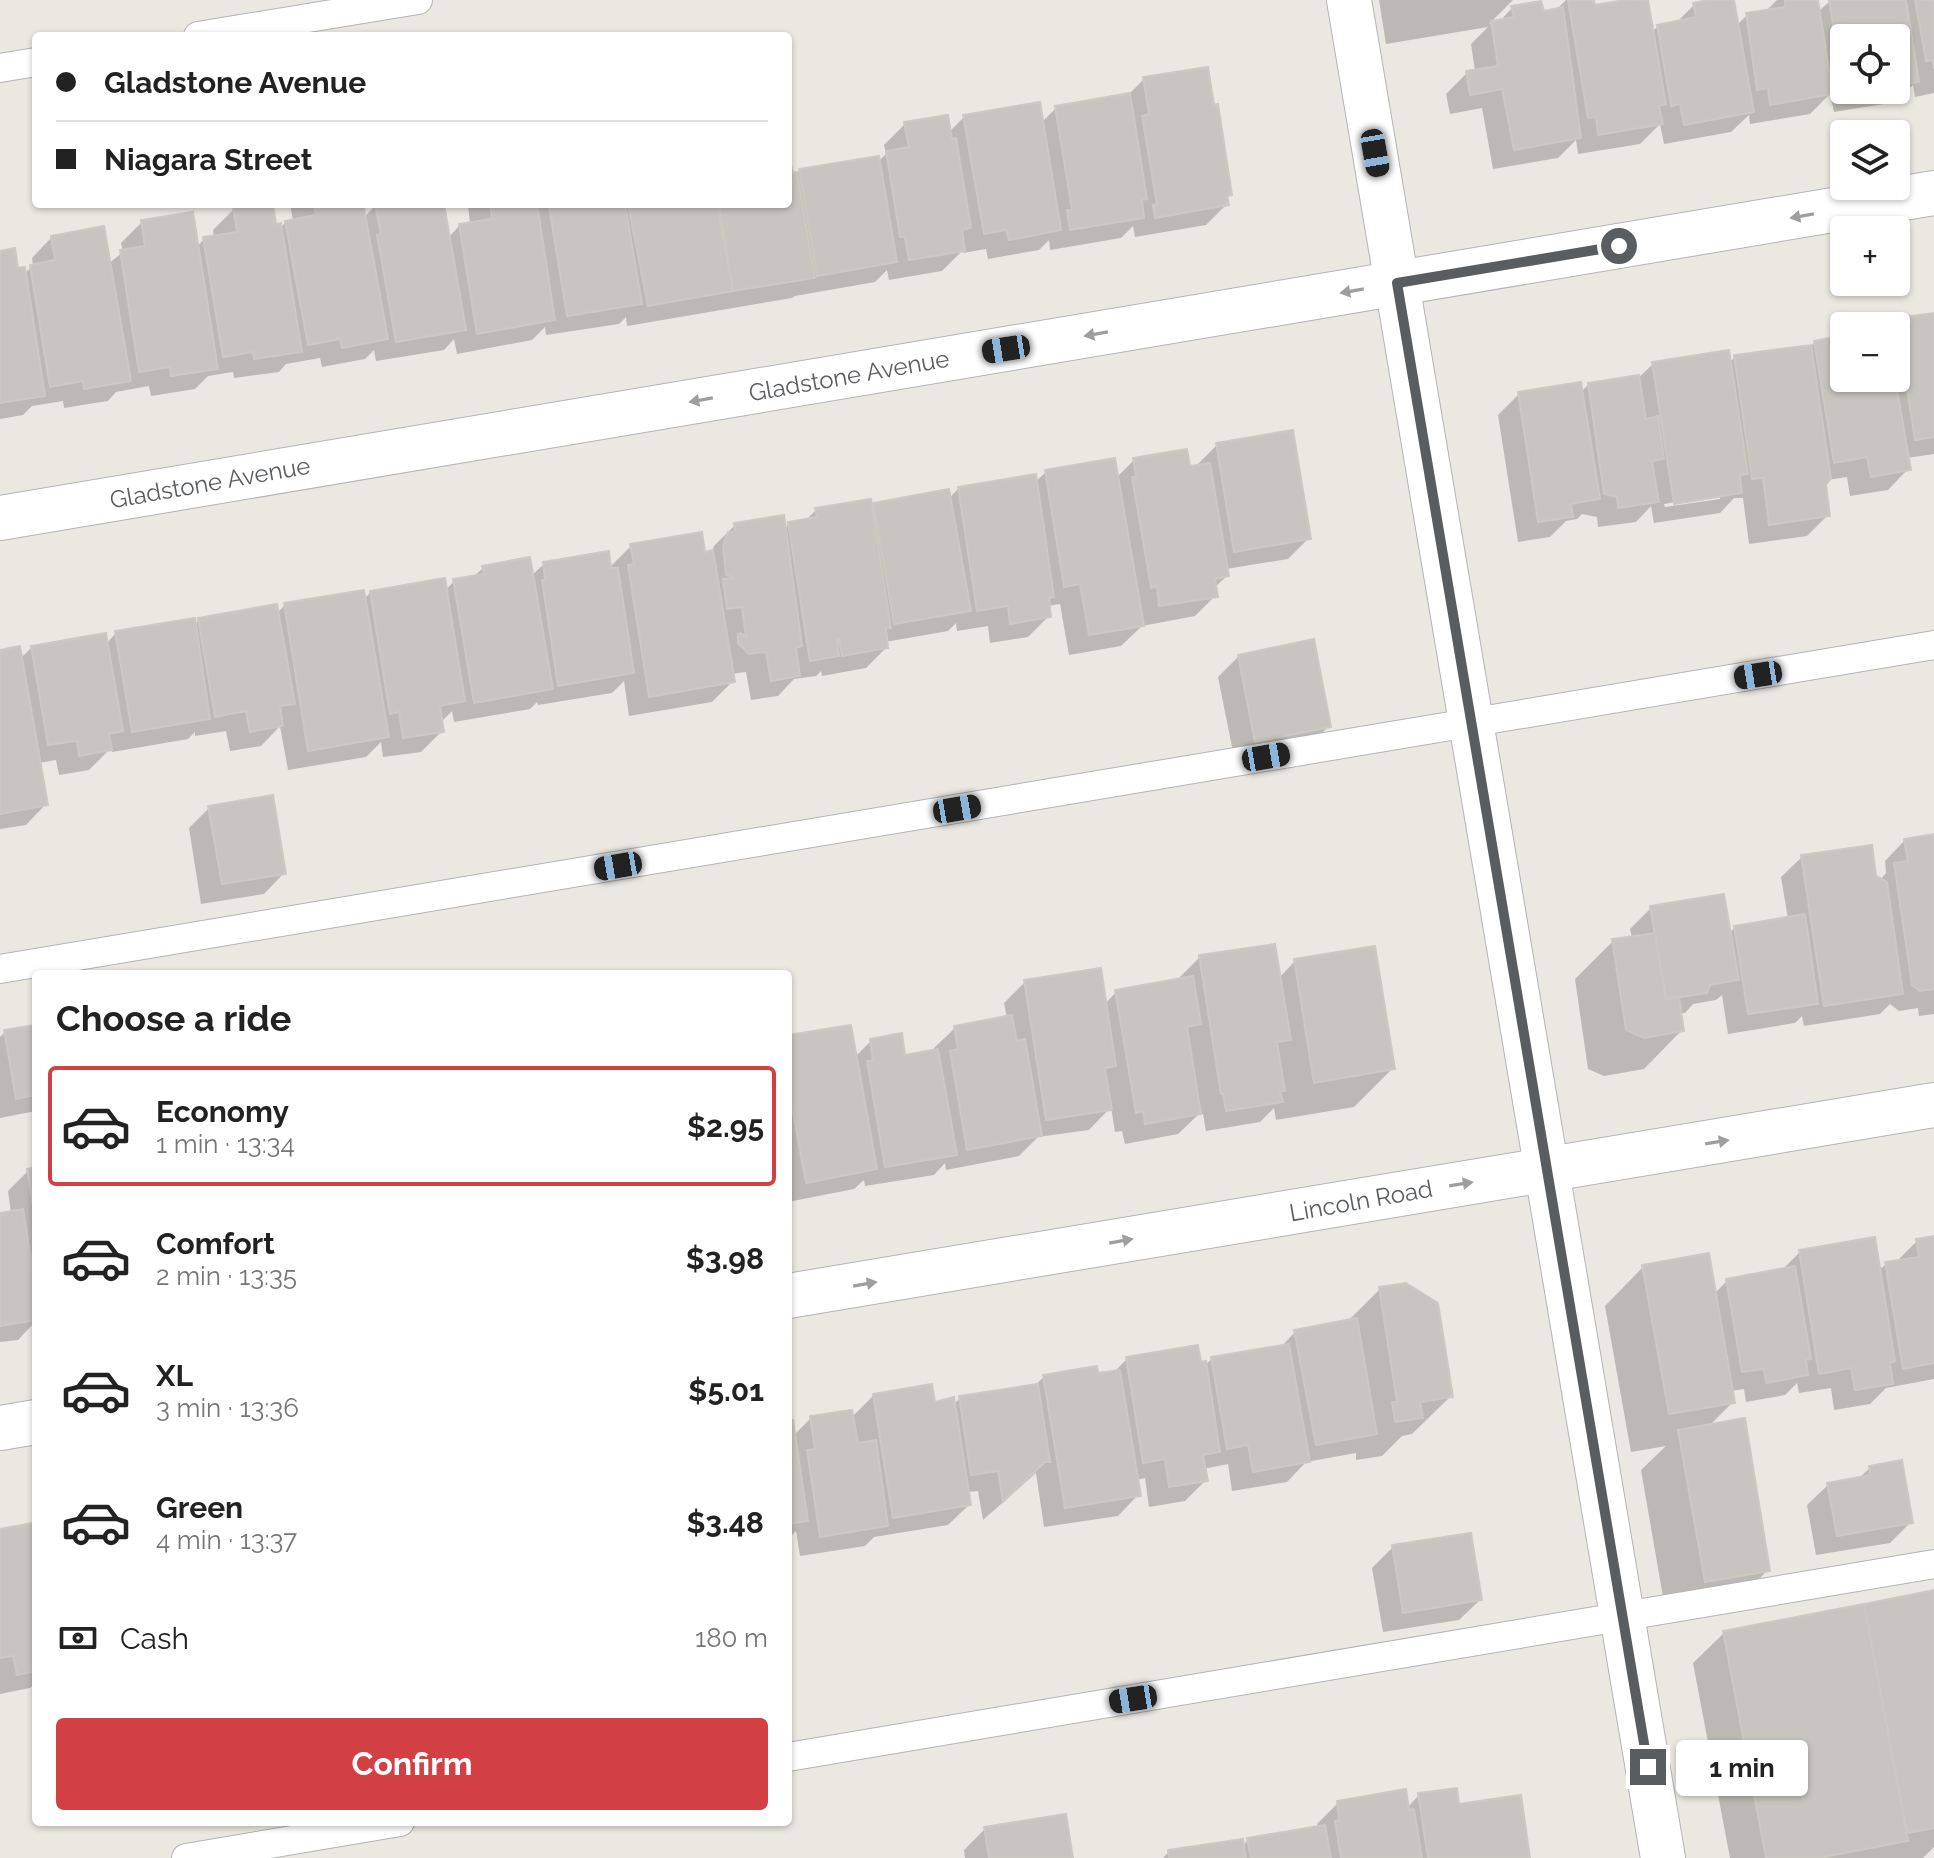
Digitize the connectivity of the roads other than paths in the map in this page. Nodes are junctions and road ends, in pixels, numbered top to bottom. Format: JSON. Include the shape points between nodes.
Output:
{"nodes":[{"id":1,"x":418,"y":0,"type":"edge"},
{"id":2,"x":1349,"y":0,"type":"edge"},
{"id":3,"x":222,"y":32,"type":"edge"},
{"id":4,"x":32,"y":63,"type":"edge"},
{"id":5,"x":0,"y":68,"type":"edge"},
{"id":6,"x":1934,"y":193,"type":"edge"},
{"id":7,"x":1397,"y":283,"type":"junction"},
{"id":8,"x":0,"y":518,"type":"edge"},
{"id":9,"x":1934,"y":645,"type":"edge"},
{"id":10,"x":1472,"y":723,"type":"junction"},
{"id":11,"x":0,"y":969,"type":"edge"},
{"id":12,"x":1934,"y":1105,"type":"edge"},
{"id":13,"x":1547,"y":1170,"type":"junction"},
{"id":14,"x":792,"y":1295,"type":"edge"},
{"id":15,"x":32,"y":1423,"type":"edge"},
{"id":16,"x":0,"y":1428,"type":"edge"},
{"id":17,"x":1934,"y":1564,"type":"edge"},
{"id":18,"x":1623,"y":1617,"type":"junction"},
{"id":19,"x":792,"y":1756,"type":"edge"},
{"id":20,"x":376,"y":1826,"type":"edge"},
{"id":21,"x":186,"y":1858,"type":"edge"},
{"id":22,"x":1663,"y":1858,"type":"edge"}],
"edges":[{"from":1,"to":3,"type":"lane"},
{"from":2,"to":7,"type":"street"},
{"from":4,"to":5,"type":"lane"},
{"from":6,"to":7,"type":"street","name":"Gladstone Avenue","one_way":true},
{"from":7,"to":8,"type":"street","name":"Gladstone Avenue","one_way":true},
{"from":7,"to":10,"type":"street"},
{"from":9,"to":10,"type":"lane"},
{"from":10,"to":11,"type":"lane"},
{"from":10,"to":13,"type":"street"},
{"from":13,"to":12,"type":"street","name":"Lincoln Road","one_way":true},
{"from":14,"to":13,"type":"street","name":"Lincoln Road","one_way":true},
{"from":13,"to":18,"type":"street"},
{"from":15,"to":16,"type":"street"},
{"from":17,"to":18,"type":"lane"},
{"from":18,"to":19,"type":"lane"},
{"from":18,"to":22,"type":"street"},
{"from":20,"to":21,"type":"lane"}]}
